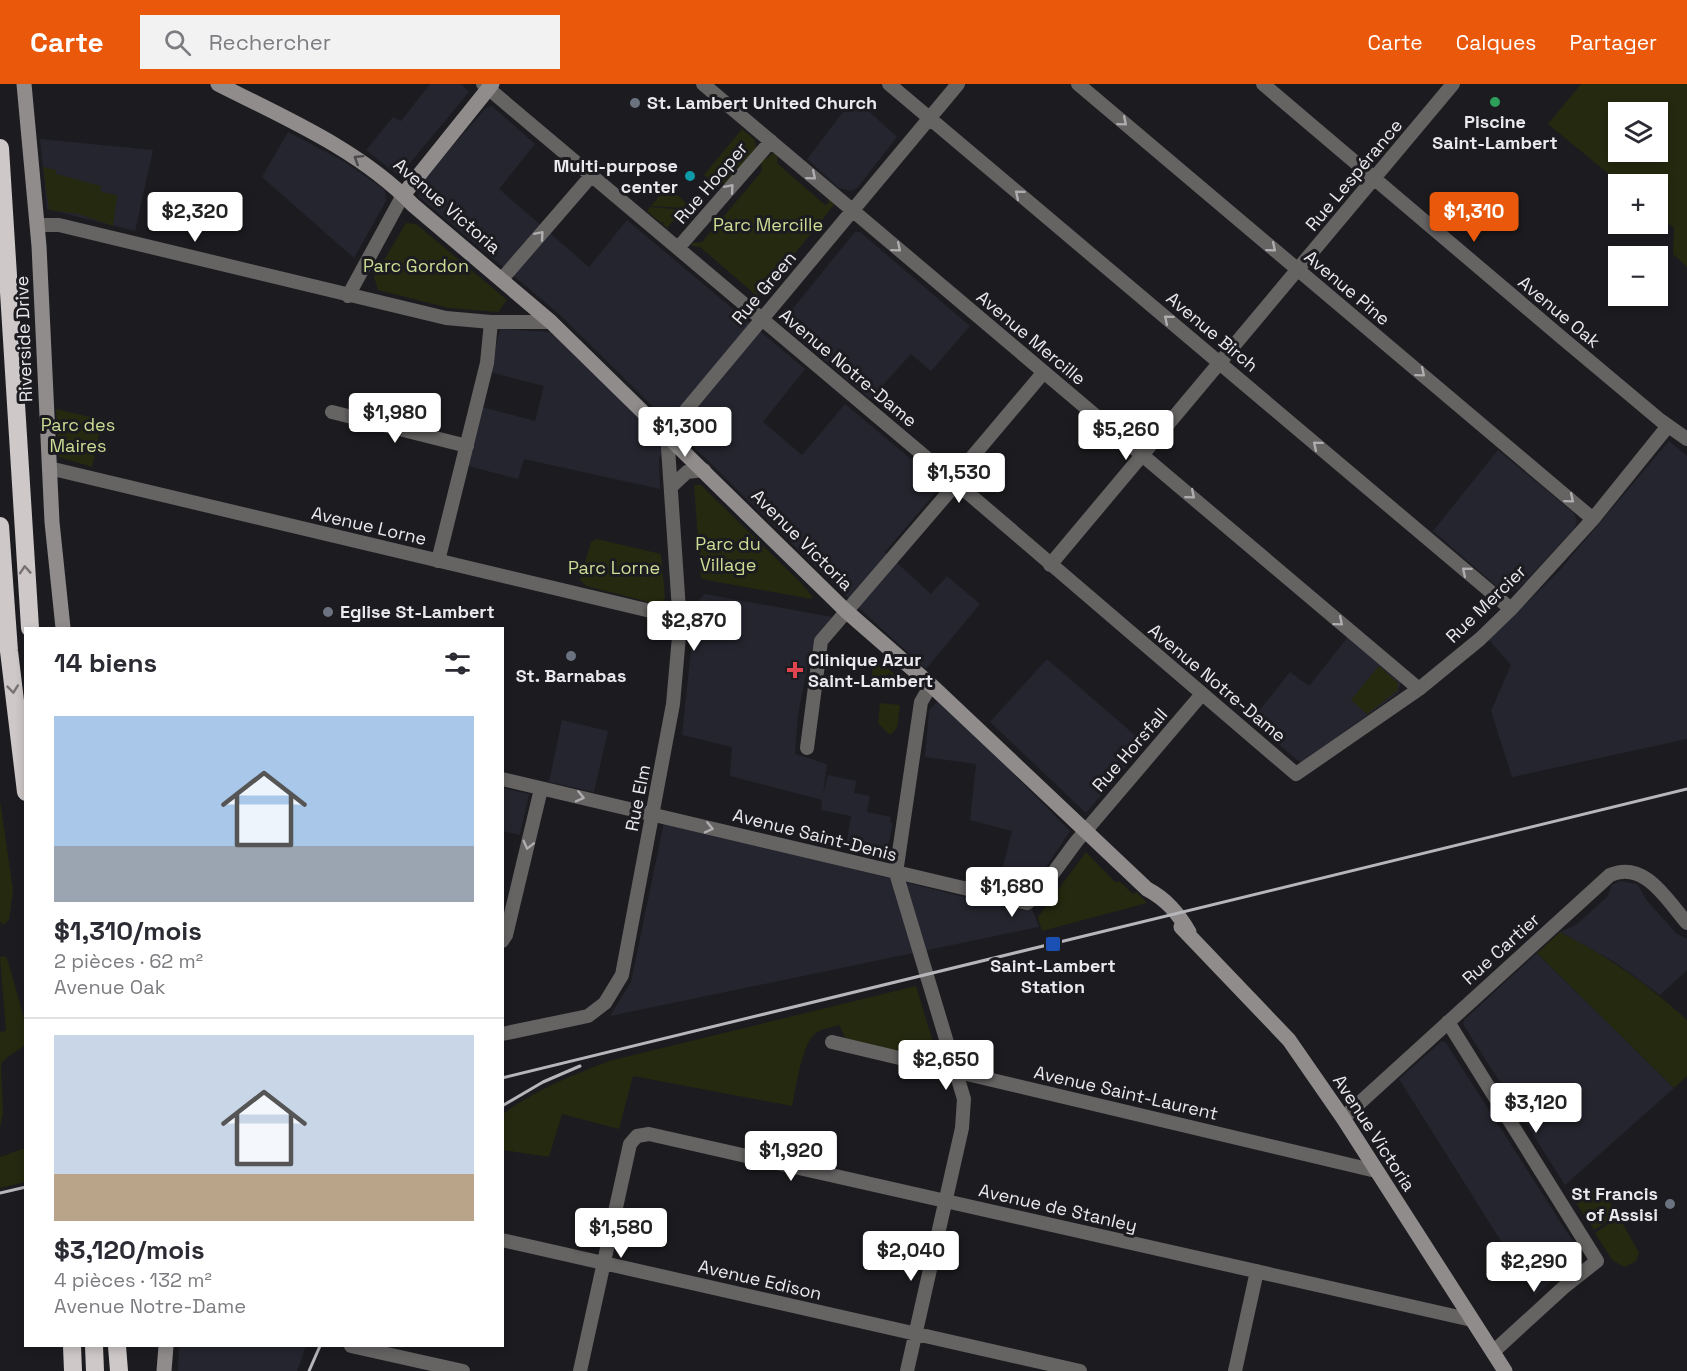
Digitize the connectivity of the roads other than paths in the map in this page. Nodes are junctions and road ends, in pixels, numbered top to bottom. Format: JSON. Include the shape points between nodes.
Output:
{"nodes":[{"id":1,"x":24,"y":84,"type":"edge"},
{"id":2,"x":218,"y":84,"type":"edge"},
{"id":3,"x":703,"y":84,"type":"edge"},
{"id":4,"x":889,"y":84,"type":"edge"},
{"id":5,"x":958,"y":84,"type":"edge"},
{"id":6,"x":1078,"y":84,"type":"edge"},
{"id":7,"x":1263,"y":84,"type":"edge"},
{"id":8,"x":488,"y":85,"type":"edge"},
{"id":9,"x":1451,"y":85,"type":"edge"},
{"id":10,"x":929,"y":118,"type":"junction"},
{"id":11,"x":771,"y":141,"type":"junction"},
{"id":12,"x":0,"y":148,"type":"edge"},
{"id":13,"x":592,"y":175,"type":"junction"},
{"id":14,"x":1374,"y":179,"type":"junction"},
{"id":15,"x":403,"y":195,"type":"junction"},
{"id":16,"x":853,"y":210,"type":"junction"},
{"id":17,"x":38,"y":225,"type":"junction"},
{"id":18,"x":678,"y":248,"type":"junction"},
{"id":19,"x":1298,"y":270,"type":"junction"},
{"id":20,"x":502,"y":279,"type":"junction"},
{"id":21,"x":348,"y":296,"type":"junction"},
{"id":22,"x":762,"y":319,"type":"junction"},
{"id":23,"x":490,"y":322,"type":"junction"},
{"id":24,"x":551,"y":322,"type":"junction"},
{"id":25,"x":1220,"y":363,"type":"junction"},
{"id":26,"x":1043,"y":373,"type":"junction"},
{"id":27,"x":332,"y":412,"type":"dead end"},
{"id":28,"x":1668,"y":426,"type":"junction"},
{"id":29,"x":667,"y":433,"type":"junction"},
{"id":30,"x":1687,"y":439,"type":"edge"},
{"id":31,"x":467,"y":446,"type":"junction"},
{"id":32,"x":1143,"y":455,"type":"junction"},
{"id":33,"x":49,"y":468,"type":"junction"},
{"id":34,"x":704,"y":470,"type":"junction"},
{"id":35,"x":954,"y":481,"type":"junction"},
{"id":36,"x":672,"y":486,"type":"junction"},
{"id":37,"x":1593,"y":519,"type":"junction"},
{"id":38,"x":0,"y":526,"type":"edge"},
{"id":39,"x":438,"y":561,"type":"junction"},
{"id":40,"x":1050,"y":565,"type":"junction"},
{"id":41,"x":1510,"y":609,"type":"junction"},
{"id":42,"x":846,"y":611,"type":"junction"},
{"id":43,"x":680,"y":618,"type":"junction"},
{"id":44,"x":30,"y":627,"type":"edge"},
{"id":45,"x":63,"y":627,"type":"edge"},
{"id":46,"x":931,"y":685,"type":"junction"},
{"id":47,"x":1419,"y":689,"type":"junction"},
{"id":48,"x":1202,"y":694,"type":"junction"},
{"id":49,"x":807,"y":748,"type":"dead end"},
{"id":50,"x":1296,"y":774,"type":"joint"},
{"id":51,"x":24,"y":775,"type":"edge"},
{"id":52,"x":504,"y":780,"type":"edge"},
{"id":53,"x":541,"y":789,"type":"junction"},
{"id":54,"x":652,"y":814,"type":"junction"},
{"id":55,"x":1086,"y":830,"type":"junction"},
{"id":56,"x":896,"y":873,"type":"junction"},
{"id":57,"x":1687,"y":923,"type":"edge"},
{"id":58,"x":504,"y":938,"type":"edge"},
{"id":59,"x":1448,"y":1022,"type":"junction"},
{"id":60,"x":504,"y":1034,"type":"edge"},
{"id":61,"x":832,"y":1042,"type":"dead end"},
{"id":62,"x":958,"y":1072,"type":"junction"},
{"id":63,"x":1343,"y":1119,"type":"junction"},
{"id":64,"x":1376,"y":1171,"type":"junction"},
{"id":65,"x":945,"y":1201,"type":"junction"},
{"id":66,"x":504,"y":1240,"type":"edge"},
{"id":67,"x":604,"y":1263,"type":"junction"},
{"id":68,"x":1257,"y":1271,"type":"junction"},
{"id":69,"x":1472,"y":1320,"type":"junction"},
{"id":70,"x":915,"y":1334,"type":"junction"},
{"id":71,"x":72,"y":1347,"type":"edge"},
{"id":72,"x":94,"y":1347,"type":"edge"},
{"id":73,"x":117,"y":1347,"type":"edge"},
{"id":74,"x":166,"y":1347,"type":"edge"},
{"id":75,"x":355,"y":1347,"type":"edge"},
{"id":76,"x":1493,"y":1352,"type":"junction"},
{"id":77,"x":72,"y":1371,"type":"edge"},
{"id":78,"x":95,"y":1371,"type":"edge"},
{"id":79,"x":119,"y":1371,"type":"edge"},
{"id":80,"x":164,"y":1371,"type":"edge"},
{"id":81,"x":463,"y":1371,"type":"edge"},
{"id":82,"x":580,"y":1371,"type":"edge"},
{"id":83,"x":907,"y":1371,"type":"edge"},
{"id":84,"x":1080,"y":1371,"type":"edge"},
{"id":85,"x":1235,"y":1371,"type":"edge"},
{"id":86,"x":1505,"y":1371,"type":"edge"}],
"edges":[{"from":1,"to":17,"type":"street","name":"Riverside Drive"},
{"from":15,"to":2,"type":"street","name":"Avenue Victoria","one_way":true,"via":[[353,156]]},
{"from":3,"to":11,"type":"street","name":"Avenue Mercille"},
{"from":4,"to":10,"type":"street","name":"Avenue Birch"},
{"from":5,"to":10,"type":"street","name":"Rue Green"},
{"from":6,"to":19,"type":"street","name":"Avenue Pine","one_way":true},
{"from":7,"to":14,"type":"street","name":"Avenue Oak"},
{"from":8,"to":13,"type":"street","name":"Avenue Notre-Dame"},
{"from":8,"to":15,"type":"street"},
{"from":9,"to":14,"type":"street","name":"Rue Lespérance"},
{"from":10,"to":16,"type":"street","name":"Rue Green"},
{"from":25,"to":10,"type":"street","name":"Avenue Birch","one_way":true},
{"from":11,"to":16,"type":"street","name":"Avenue Mercille","one_way":true},
{"from":18,"to":11,"type":"street","name":"Rue Hooper","one_way":true},
{"from":44,"to":12,"type":"highway","one_way":true},
{"from":13,"to":18,"type":"street","name":"Avenue Notre-Dame"},
{"from":20,"to":13,"type":"street","one_way":true},
{"from":14,"to":19,"type":"street","name":"Rue Lespérance"},
{"from":14,"to":28,"type":"street","name":"Avenue Oak"},
{"from":15,"to":20,"type":"street","name":"Avenue Victoria"},
{"from":15,"to":21,"type":"street"},
{"from":16,"to":22,"type":"street","name":"Rue Green"},
{"from":16,"to":26,"type":"street","name":"Avenue Mercille","one_way":true},
{"from":17,"to":21,"type":"street","via":[[58,225]]},
{"from":17,"to":33,"type":"street","name":"Riverside Drive"},
{"from":18,"to":22,"type":"street","name":"Avenue Notre-Dame"},
{"from":19,"to":25,"type":"street","name":"Rue Lespérance"},
{"from":19,"to":37,"type":"street","name":"Avenue Pine","one_way":true},
{"from":20,"to":24,"type":"street","name":"Avenue Victoria"},
{"from":21,"to":23,"type":"street","via":[[446,318]]},
{"from":22,"to":29,"type":"street","name":"Rue Green"},
{"from":22,"to":35,"type":"street","name":"Avenue Notre-Dame"},
{"from":23,"to":24,"type":"street"},
{"from":23,"to":31,"type":"street","via":[[487,361]]},
{"from":24,"to":29,"type":"street","name":"Avenue Victoria"},
{"from":25,"to":32,"type":"street","name":"Rue Lespérance"},
{"from":41,"to":25,"type":"street","name":"Avenue Birch","one_way":true},
{"from":26,"to":32,"type":"street","name":"Avenue Mercille"},
{"from":26,"to":35,"type":"street"},
{"from":27,"to":31,"type":"street"},
{"from":28,"to":30,"type":"street","name":"Avenue Oak"},
{"from":28,"to":37,"type":"street","name":"Rue Mercier"},
{"from":29,"to":34,"type":"street","name":"Avenue Victoria"},
{"from":29,"to":36,"type":"street","name":"Rue Elm"},
{"from":31,"to":39,"type":"street"},
{"from":32,"to":40,"type":"street","name":"Rue Lespérance"},
{"from":32,"to":47,"type":"street","name":"Avenue Mercille","one_way":true},
{"from":33,"to":39,"type":"street","name":"Avenue Lorne"},
{"from":33,"to":45,"type":"street","name":"Riverside Drive"},
{"from":34,"to":36,"type":"street","via":[[687,472]]},
{"from":34,"to":42,"type":"street","name":"Avenue Victoria"},
{"from":35,"to":40,"type":"street","name":"Avenue Notre-Dame"},
{"from":35,"to":42,"type":"street","via":[[948,493]]},
{"from":36,"to":43,"type":"street","name":"Rue Elm"},
{"from":37,"to":41,"type":"street","name":"Rue Mercier"},
{"from":38,"to":51,"type":"highway","one_way":true,"via":[[9,651]]},
{"from":39,"to":43,"type":"street","name":"Avenue Lorne"},
{"from":40,"to":48,"type":"street","name":"Avenue Notre-Dame"},
{"from":41,"to":47,"type":"street","name":"Rue Mercier"},
{"from":42,"to":46,"type":"street","name":"Avenue Victoria"},
{"from":42,"to":49,"type":"street","via":[[820,641]]},
{"from":43,"to":54,"type":"street","name":"Rue Elm","via":[[674,698]]},
{"from":46,"to":55,"type":"street","name":"Avenue Victoria"},
{"from":46,"to":56,"type":"street","via":[[921,702]]},
{"from":47,"to":50,"type":"street","name":"Rue Mercier"},
{"from":48,"to":50,"type":"street","name":"Avenue Notre-Dame"},
{"from":48,"to":55,"type":"street","name":"Rue Horsfall"},
{"from":52,"to":53,"type":"street","name":"Avenue Saint-Denis"},
{"from":53,"to":54,"type":"street","name":"Avenue Saint-Denis","one_way":true},
{"from":53,"to":58,"type":"street","one_way":true},
{"from":54,"to":56,"type":"street","name":"Avenue Saint-Denis","one_way":true},
{"from":54,"to":60,"type":"street","name":"Rue Elm","via":[[622,975],[615,990],[588,1016]]},
{"from":55,"to":56,"type":"street","name":"Avenue Saint-Denis","via":[[1027,903]]},
{"from":55,"to":63,"type":"street","name":"Avenue Victoria","via":[[1147,889],[1174,922],[1189,932],[1289,1040]]},
{"from":56,"to":62,"type":"street"},
{"from":57,"to":59,"type":"street","name":"Rue Cartier","via":[[1647,879],[1632,871],[1617,872],[1602,881]]},
{"from":59,"to":63,"type":"street","name":"Rue Cartier"},
{"from":59,"to":76,"type":"street","via":[[1597,1261]]},
{"from":61,"to":62,"type":"street","name":"Avenue Saint-Laurent"},
{"from":62,"to":64,"type":"street","name":"Avenue Saint-Laurent"},
{"from":62,"to":65,"type":"street","via":[[964,1099],[962,1128]]},
{"from":63,"to":64,"type":"street","name":"Avenue Victoria"},
{"from":64,"to":69,"type":"street","name":"Avenue Victoria"},
{"from":65,"to":67,"type":"street","name":"Avenue de Stanley","via":[[649,1134],[637,1136],[630,1144]]},
{"from":65,"to":68,"type":"street","name":"Avenue de Stanley"},
{"from":65,"to":70,"type":"street"},
{"from":66,"to":67,"type":"street","name":"Avenue Edison"},
{"from":67,"to":70,"type":"street","name":"Avenue Edison"},
{"from":67,"to":82,"type":"street"},
{"from":68,"to":69,"type":"street","name":"Avenue de Stanley"},
{"from":68,"to":85,"type":"street"},
{"from":69,"to":76,"type":"street","name":"Avenue Victoria"},
{"from":70,"to":83,"type":"street"},
{"from":70,"to":84,"type":"street","name":"Avenue Edison"},
{"from":71,"to":77,"type":"highway"},
{"from":72,"to":78,"type":"highway"},
{"from":73,"to":79,"type":"highway"},
{"from":74,"to":80,"type":"street"},
{"from":75,"to":81,"type":"street"},
{"from":76,"to":86,"type":"street","name":"Avenue Victoria"}]}
